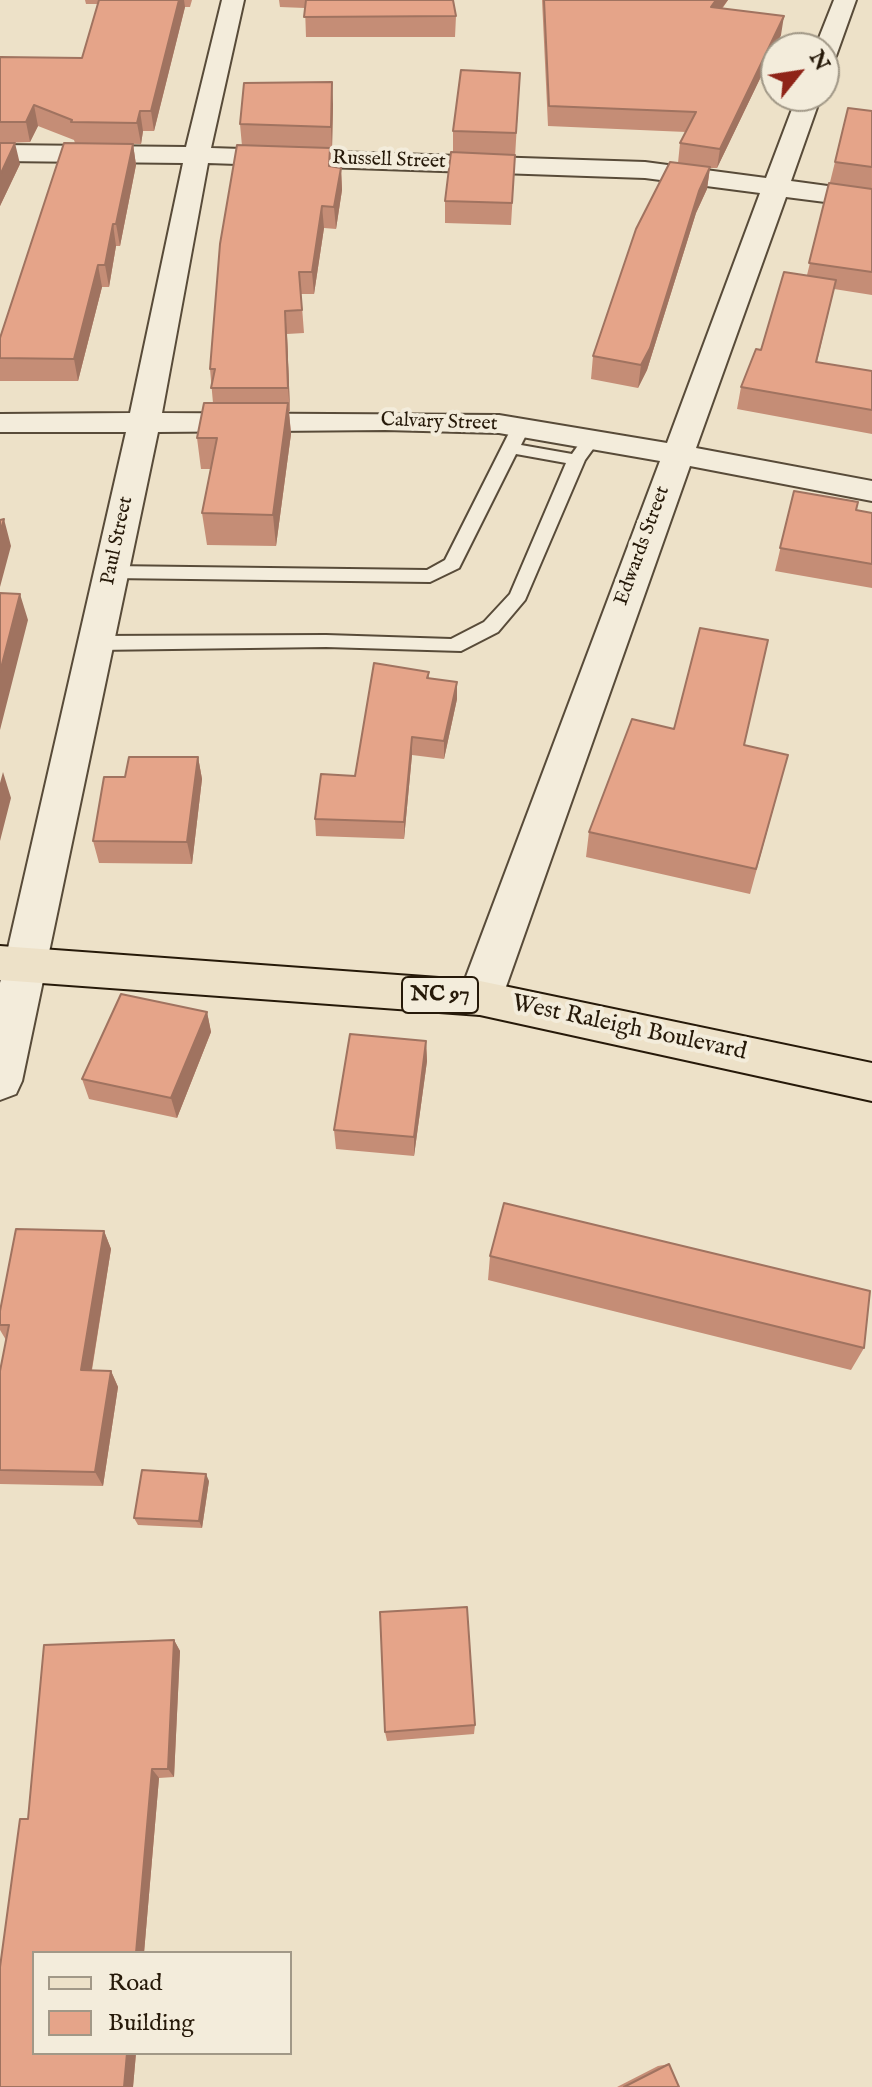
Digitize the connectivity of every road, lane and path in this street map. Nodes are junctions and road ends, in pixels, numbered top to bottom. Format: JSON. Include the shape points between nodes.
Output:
{"nodes":[{"id":1,"x":233,"y":0,"type":"edge"},
{"id":2,"x":845,"y":0,"type":"edge"},
{"id":3,"x":833,"y":32,"type":"edge"},
{"id":4,"x":803,"y":112,"type":"edge"},
{"id":5,"x":0,"y":153,"type":"edge"},
{"id":6,"x":197,"y":155,"type":"junction"},
{"id":7,"x":776,"y":186,"type":"junction"},
{"id":8,"x":872,"y":200,"type":"edge"},
{"id":9,"x":0,"y":423,"type":"edge"},
{"id":10,"x":144,"y":423,"type":"junction"},
{"id":11,"x":516,"y":438,"type":"junction"},
{"id":12,"x":584,"y":449,"type":"junction"},
{"id":13,"x":676,"y":455,"type":"junction"},
{"id":14,"x":872,"y":491,"type":"edge"},
{"id":15,"x":111,"y":572,"type":"junction"},
{"id":16,"x":96,"y":643,"type":"junction"},
{"id":17,"x":12,"y":964,"type":"edge"},
{"id":18,"x":480,"y":998,"type":"junction"},
{"id":19,"x":0,"y":1081,"type":"edge"},
{"id":20,"x":872,"y":1082,"type":"edge"}],
"edges":[{"from":1,"to":6,"type":"street","name":"Paul Street"},
{"from":2,"to":3,"type":"street"},
{"from":4,"to":7,"type":"street","name":"Edwards Street"},
{"from":5,"to":6,"type":"street","name":"Russell Street"},
{"from":6,"to":7,"type":"street","name":"Russell Street","via":[[645,170]]},
{"from":6,"to":10,"type":"street","name":"Paul Street"},
{"from":7,"to":8,"type":"street","name":"Russell Street"},
{"from":7,"to":13,"type":"street","name":"Edwards Street"},
{"from":9,"to":10,"type":"street","name":"Calvary Street"},
{"from":10,"to":11,"type":"street","name":"Calvary Street","via":[[385,421]]},
{"from":10,"to":15,"type":"street","name":"Paul Street"},
{"from":11,"to":12,"type":"street","name":"Calvary Street"},
{"from":11,"to":15,"type":"lane","via":[[452,564],[430,576]]},
{"from":12,"to":13,"type":"street","name":"Calvary Street"},
{"from":12,"to":16,"type":"lane","via":[[518,596],[491,627],[454,646]]},
{"from":13,"to":14,"type":"street","name":"Calvary Street"},
{"from":13,"to":18,"type":"street","name":"Edwards Street"},
{"from":15,"to":16,"type":"street","name":"Paul Street"},
{"from":16,"to":17,"type":"street","name":"Paul Street"},
{"from":17,"to":18,"type":"main road","name":"West Raleigh Boulevard","number":"NC 97"},
{"from":17,"to":19,"type":"street","name":"Paul Street"},
{"from":18,"to":20,"type":"main road","name":"West Raleigh Boulevard","number":"NC 97"}]}
